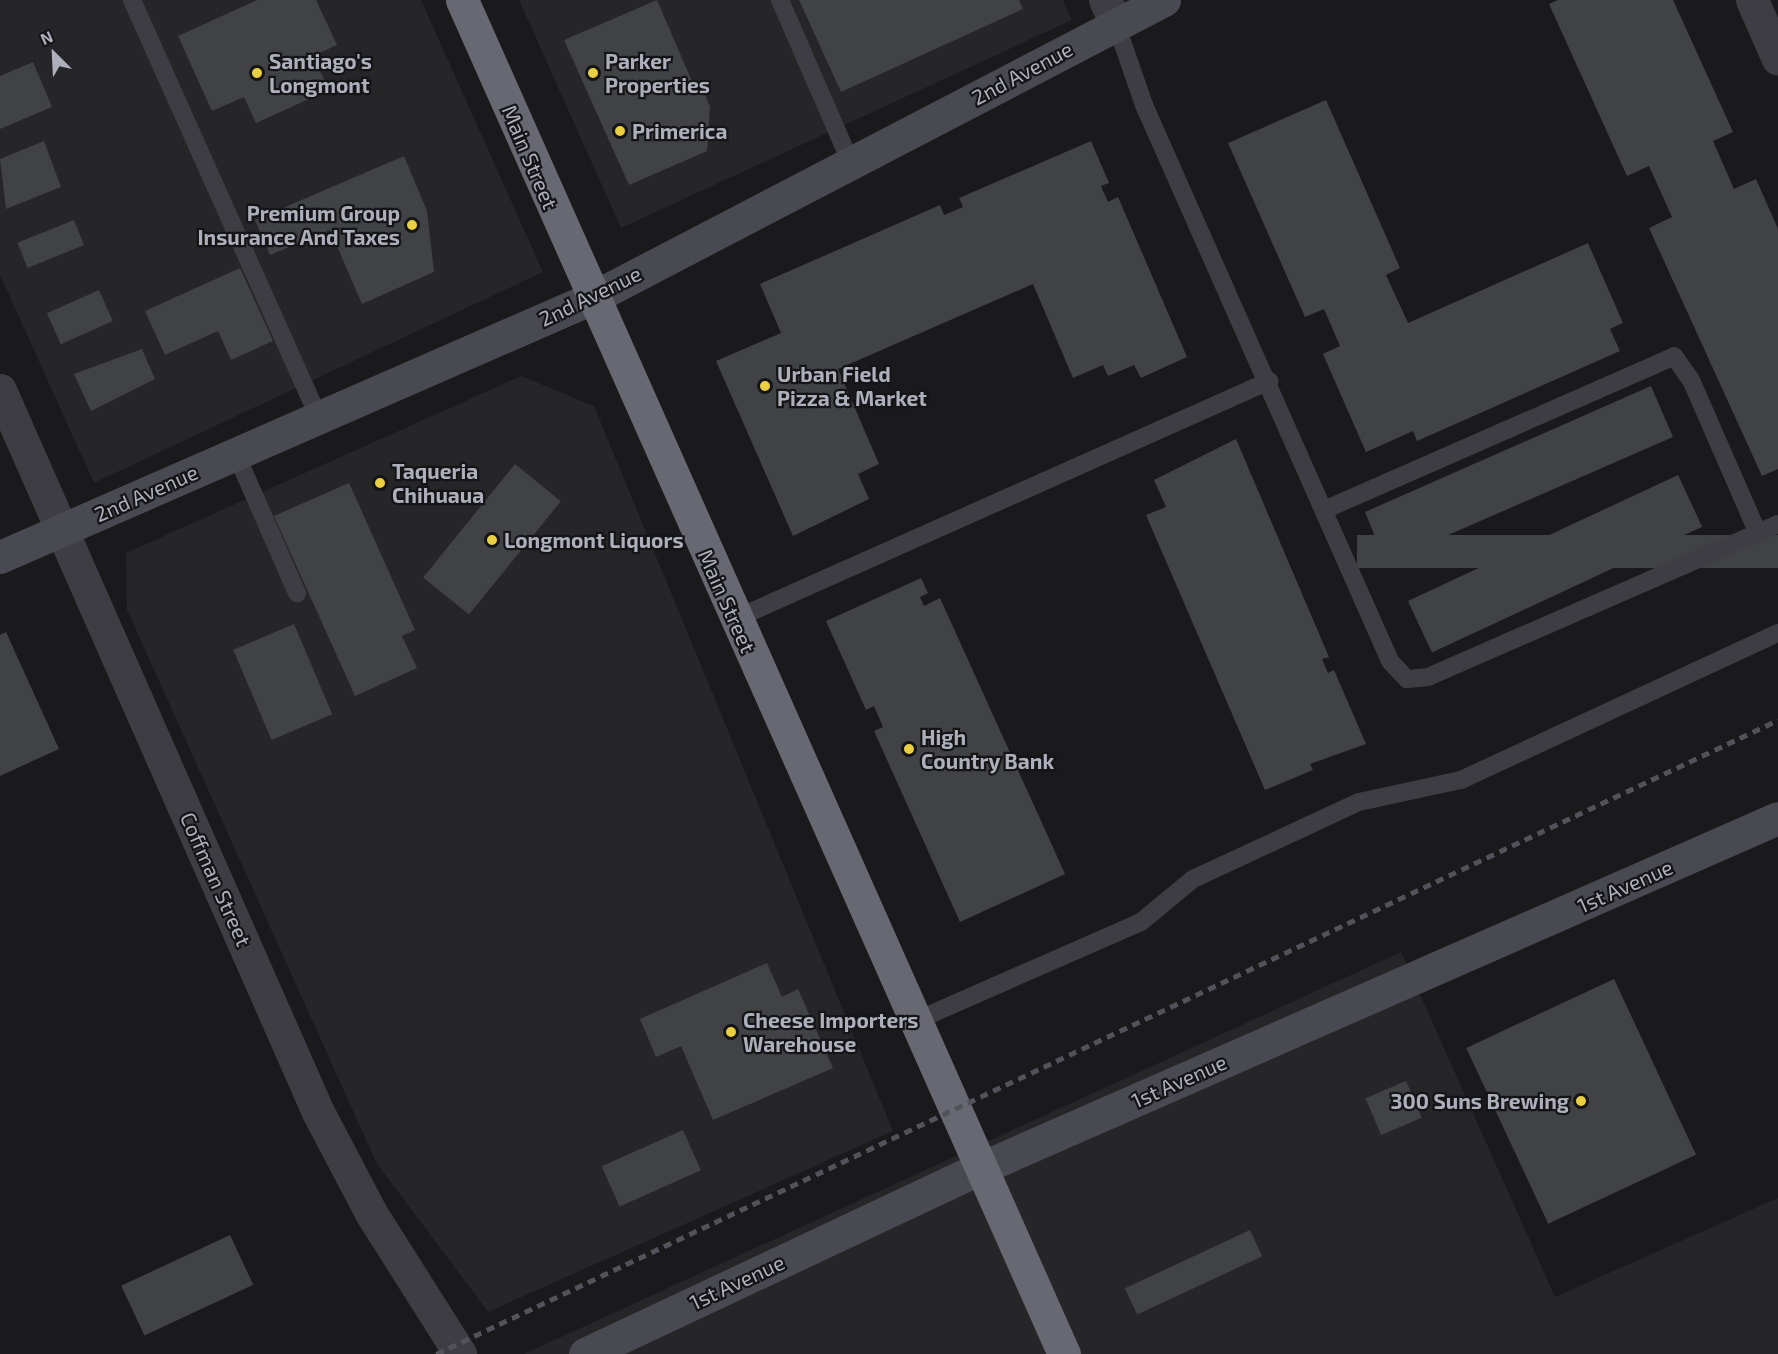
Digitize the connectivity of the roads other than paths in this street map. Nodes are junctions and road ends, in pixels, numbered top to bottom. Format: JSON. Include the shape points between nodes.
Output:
{"nodes":[{"id":1,"x":132,"y":0,"type":"edge"},
{"id":2,"x":462,"y":0,"type":"edge"},
{"id":3,"x":780,"y":0,"type":"edge"},
{"id":4,"x":1164,"y":0,"type":"edge"},
{"id":5,"x":1752,"y":0,"type":"edge"},
{"id":6,"x":1111,"y":12,"type":"edge"},
{"id":7,"x":1778,"y":59,"type":"edge"},
{"id":8,"x":851,"y":163,"type":"junction"},
{"id":9,"x":592,"y":298,"type":"junction"},
{"id":10,"x":1269,"y":381,"type":"junction"},
{"id":11,"x":0,"y":390,"type":"edge"},
{"id":12,"x":319,"y":418,"type":"junction"},
{"id":13,"x":236,"y":454,"type":"junction"},
{"id":14,"x":1324,"y":510,"type":"junction"},
{"id":15,"x":1778,"y":524,"type":"edge"},
{"id":16,"x":62,"y":530,"type":"junction"},
{"id":17,"x":1758,"y":533,"type":"junction"},
{"id":18,"x":0,"y":557,"type":"edge"},
{"id":19,"x":297,"y":593,"type":"dead end"},
{"id":20,"x":735,"y":619,"type":"junction"},
{"id":21,"x":1778,"y":633,"type":"edge"},
{"id":22,"x":1778,"y":818,"type":"edge"},
{"id":23,"x":913,"y":1022,"type":"junction"},
{"id":24,"x":981,"y":1168,"type":"junction"},
{"id":25,"x":460,"y":1354,"type":"edge"},
{"id":26,"x":585,"y":1354,"type":"edge"},
{"id":27,"x":1064,"y":1354,"type":"edge"}],
"edges":[{"from":1,"to":12,"type":"lane"},
{"from":2,"to":9,"type":"highway","name":"Main Street"},
{"from":3,"to":8,"type":"lane"},
{"from":4,"to":6,"type":"street","name":"2nd Avenue"},
{"from":5,"to":7,"type":"street"},
{"from":6,"to":8,"type":"street","name":"2nd Avenue"},
{"from":6,"to":10,"type":"lane","via":[[1144,105]]},
{"from":8,"to":9,"type":"street","name":"2nd Avenue"},
{"from":9,"to":12,"type":"street","name":"2nd Avenue"},
{"from":9,"to":20,"type":"highway","name":"Main Street"},
{"from":10,"to":14,"type":"lane"},
{"from":10,"to":20,"type":"lane"},
{"from":11,"to":16,"type":"street","name":"Coffman Street"},
{"from":12,"to":13,"type":"street","name":"2nd Avenue"},
{"from":13,"to":16,"type":"street","name":"2nd Avenue"},
{"from":13,"to":19,"type":"lane"},
{"from":14,"to":17,"type":"lane","via":[[1390,661],[1407,679],[1428,677]]},
{"from":14,"to":17,"type":"lane","via":[[1674,356],[1691,380]]},
{"from":15,"to":17,"type":"lane"},
{"from":16,"to":18,"type":"street","name":"2nd Avenue"},
{"from":16,"to":25,"type":"street","name":"Coffman Street","via":[[318,1112],[371,1213]]},
{"from":20,"to":23,"type":"highway","name":"Main Street"},
{"from":21,"to":23,"type":"lane","via":[[1461,780],[1359,802],[1193,879],[1141,922]]},
{"from":22,"to":24,"type":"street","name":"1st Avenue"},
{"from":23,"to":24,"type":"highway","name":"Main Street"},
{"from":24,"to":26,"type":"street","name":"1st Avenue"},
{"from":24,"to":27,"type":"highway","name":"Main Street"}]}
